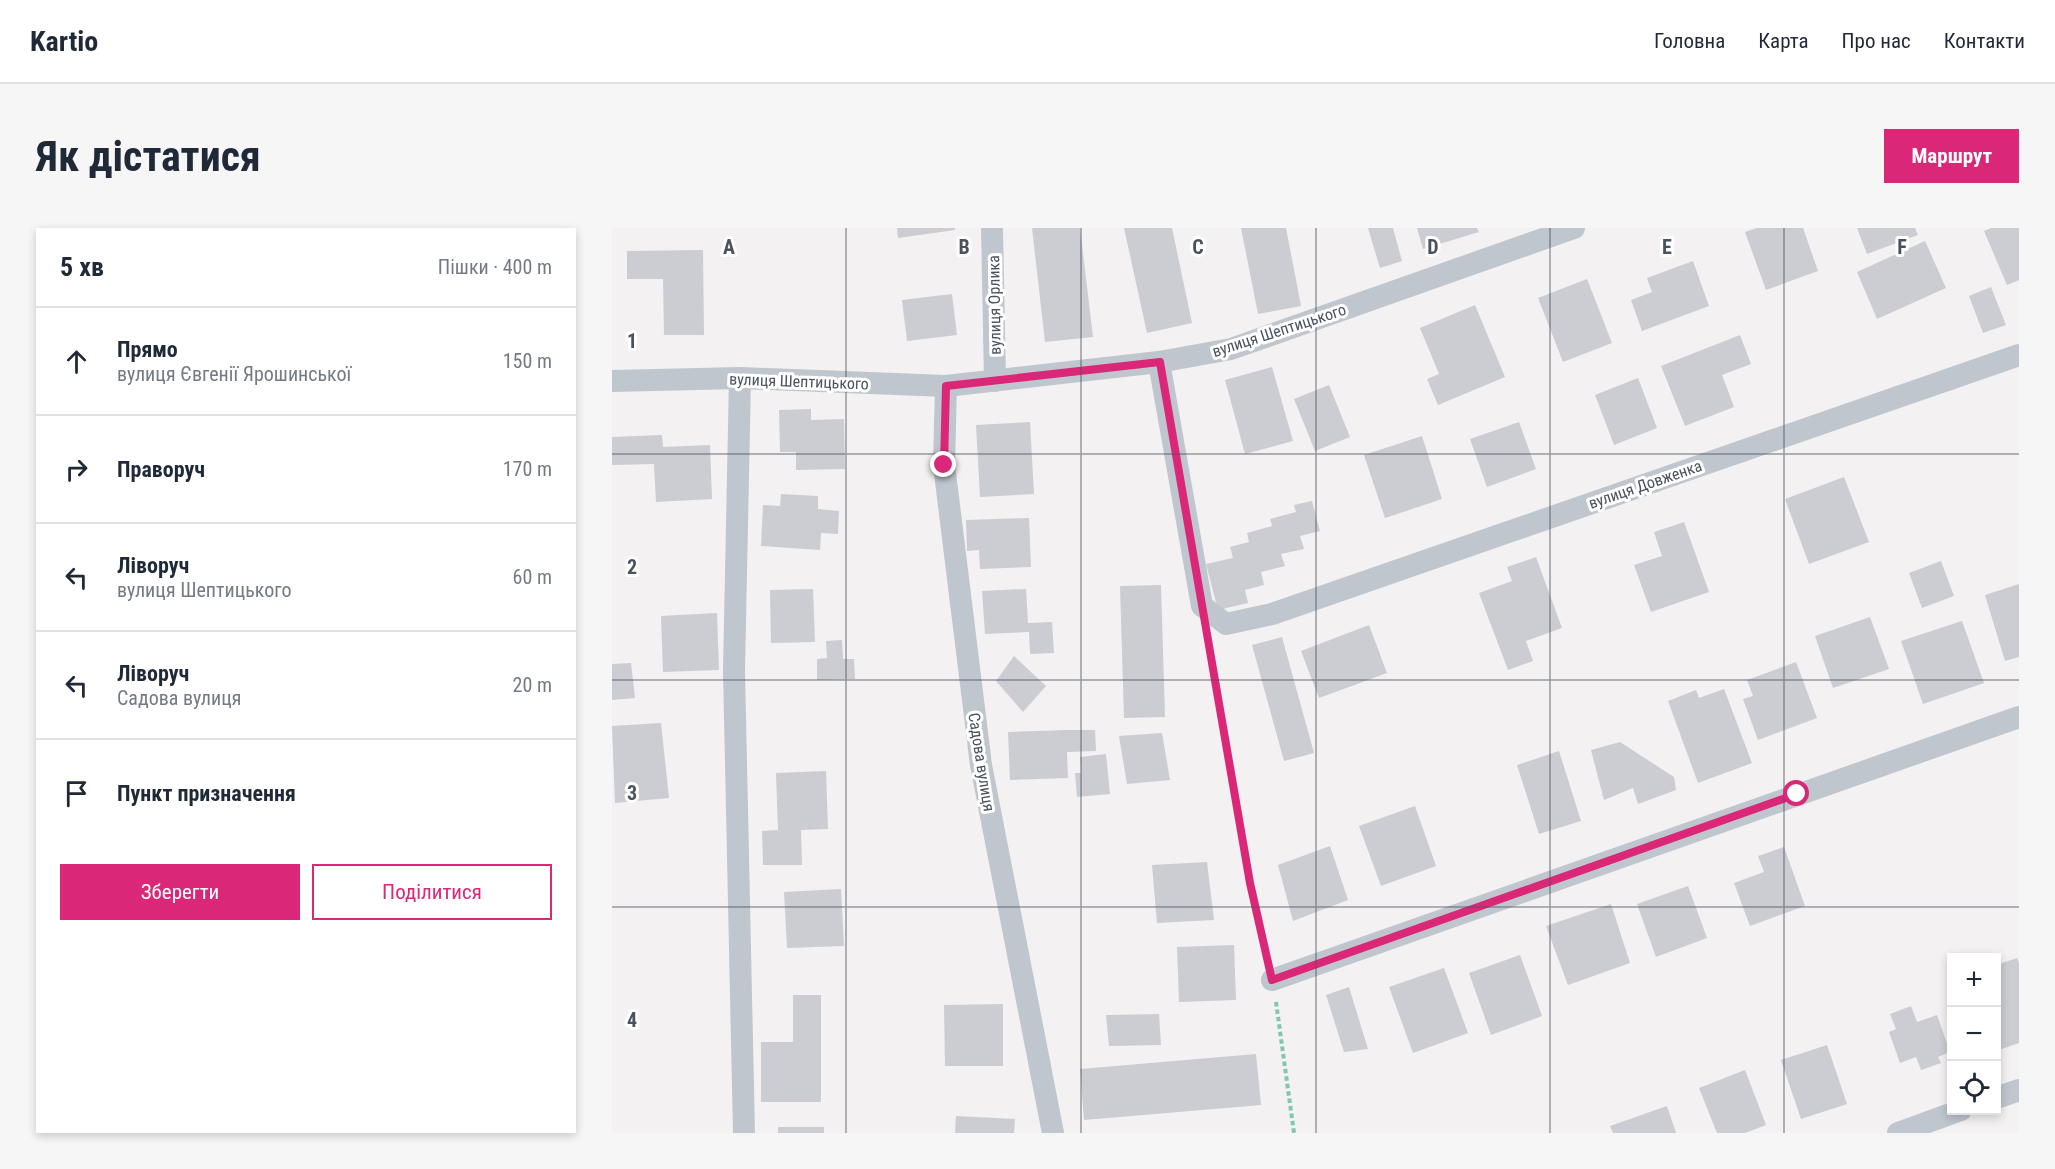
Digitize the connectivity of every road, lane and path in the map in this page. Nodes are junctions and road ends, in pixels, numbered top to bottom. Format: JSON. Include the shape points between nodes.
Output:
{"nodes":[{"id":1,"x":992,"y":228,"type":"edge"},
{"id":2,"x":1574,"y":228,"type":"edge"},
{"id":3,"x":2019,"y":355,"type":"edge"},
{"id":4,"x":1160,"y":362,"type":"junction"},
{"id":5,"x":740,"y":378,"type":"junction"},
{"id":6,"x":612,"y":381,"type":"edge"},
{"id":7,"x":995,"y":381,"type":"junction"},
{"id":8,"x":946,"y":386,"type":"junction"},
{"id":9,"x":1202,"y":606,"type":"junction"},
{"id":10,"x":2019,"y":717,"type":"edge"},
{"id":11,"x":1272,"y":980,"type":"junction"},
{"id":12,"x":2019,"y":1090,"type":"edge"},
{"id":13,"x":2001,"y":1096,"type":"edge"},
{"id":14,"x":1947,"y":1115,"type":"edge"},
{"id":15,"x":744,"y":1133,"type":"edge"},
{"id":16,"x":1053,"y":1133,"type":"edge"},
{"id":17,"x":1294,"y":1133,"type":"edge"},
{"id":18,"x":1898,"y":1133,"type":"edge"}],
"edges":[{"from":1,"to":7,"type":"street","name":"вулиця Орлика"},
{"from":2,"to":4,"type":"street","name":"вулиця Шептицького","via":[[1231,349]]},
{"from":3,"to":9,"type":"street","name":"вулиця Довженка","via":[[1272,614],[1226,624]]},
{"from":4,"to":7,"type":"street","name":"вулиця Шептицького"},
{"from":4,"to":9,"type":"street"},
{"from":5,"to":6,"type":"street","name":"вулиця Шептицького"},
{"from":5,"to":8,"type":"street","name":"вулиця Шептицького"},
{"from":5,"to":15,"type":"street","via":[[734,671]]},
{"from":7,"to":8,"type":"street","name":"вулиця Шептицького"},
{"from":8,"to":16,"type":"street","name":"Садова вулиця","via":[[944,465],[981,765]]},
{"from":9,"to":11,"type":"path","via":[[1250,883]]},
{"from":10,"to":11,"type":"street"},
{"from":11,"to":17,"type":"path"},
{"from":12,"to":13,"type":"street"},
{"from":14,"to":18,"type":"street"}]}
